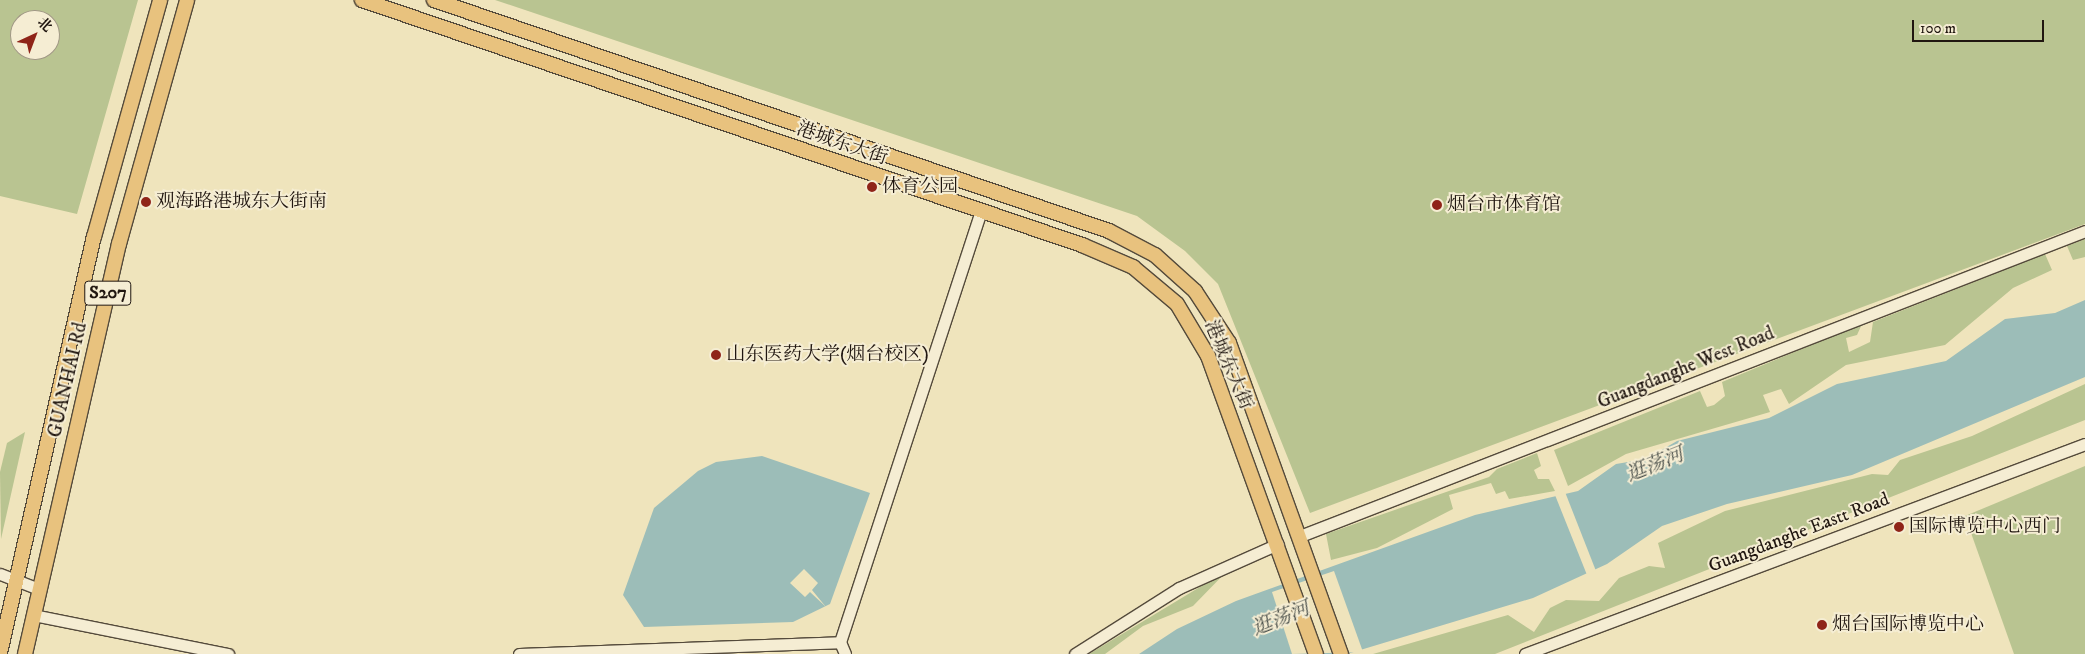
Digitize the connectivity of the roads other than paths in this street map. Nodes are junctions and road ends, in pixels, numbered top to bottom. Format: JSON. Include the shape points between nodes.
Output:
{"nodes":[{"id":1,"x":160,"y":0,"type":"edge"},
{"id":2,"x":187,"y":0,"type":"edge"},
{"id":3,"x":362,"y":0,"type":"edge"},
{"id":4,"x":434,"y":0,"type":"edge"},
{"id":5,"x":981,"y":211,"type":"junction"},
{"id":6,"x":2085,"y":231,"type":"edge"},
{"id":7,"x":2085,"y":444,"type":"edge"},
{"id":8,"x":1300,"y":536,"type":"junction"},
{"id":9,"x":1278,"y":544,"type":"junction"},
{"id":10,"x":0,"y":574,"type":"edge"},
{"id":11,"x":17,"y":579,"type":"junction"},
{"id":12,"x":39,"y":589,"type":"junction"},
{"id":13,"x":33,"y":615,"type":"junction"},
{"id":14,"x":840,"y":642,"type":"junction"},
{"id":15,"x":0,"y":653,"type":"edge"},
{"id":16,"x":25,"y":654,"type":"edge"},
{"id":17,"x":228,"y":654,"type":"edge"},
{"id":18,"x":519,"y":654,"type":"edge"},
{"id":19,"x":845,"y":654,"type":"edge"},
{"id":20,"x":1075,"y":654,"type":"edge"},
{"id":21,"x":1316,"y":654,"type":"edge"},
{"id":22,"x":1341,"y":654,"type":"edge"},
{"id":23,"x":1525,"y":654,"type":"edge"}],
"edges":[{"from":1,"to":11,"type":"main road","name":"GUANHAI Rd","number":"S207","via":[[94,237]]},
{"from":2,"to":12,"type":"main road","name":"GUANHAI Rd","number":"S207","via":[[119,244]]},
{"from":3,"to":5,"type":"main road","name":"港城东大街"},
{"from":4,"to":8,"type":"main road","name":"港城东大街","via":[[1135,242],[1173,269],[1216,318]]},
{"from":5,"to":9,"type":"main road","name":"港城东大街","via":[[1111,256],[1156,283],[1177,304],[1208,356]]},
{"from":5,"to":14,"type":"street"},
{"from":6,"to":8,"type":"street","name":"Guangdanghe West Road"},
{"from":7,"to":23,"type":"street","name":"Guangdanghe Eastt Road"},
{"from":8,"to":22,"type":"main road","name":"港城东大街"},
{"from":9,"to":20,"type":"street","via":[[1179,588]]},
{"from":9,"to":21,"type":"main road","name":"港城东大街"},
{"from":10,"to":11,"type":"street"},
{"from":11,"to":12,"type":"street"},
{"from":11,"to":15,"type":"main road","name":"GUANHAI Rd","number":"S207"},
{"from":12,"to":13,"type":"main road","name":"GUANHAI Rd","number":"S207"},
{"from":13,"to":16,"type":"main road","name":"GUANHAI Rd","number":"S207"},
{"from":13,"to":17,"type":"street"},
{"from":14,"to":18,"type":"street"},
{"from":14,"to":19,"type":"street"}]}
